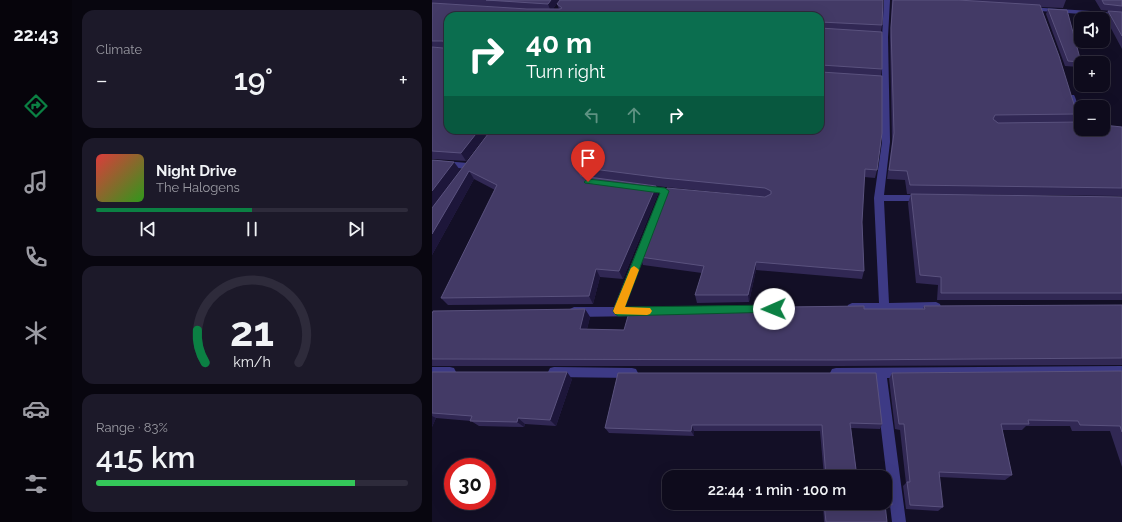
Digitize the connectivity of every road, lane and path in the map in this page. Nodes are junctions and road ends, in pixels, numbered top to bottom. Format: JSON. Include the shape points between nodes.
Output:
{"nodes":[{"id":1,"x":878,"y":0,"type":"edge"},
{"id":2,"x":889,"y":0,"type":"edge"},
{"id":3,"x":1024,"y":9,"type":"edge"},
{"id":4,"x":1122,"y":15,"type":"edge"},
{"id":5,"x":1068,"y":88,"type":"edge"},
{"id":6,"x":1074,"y":110,"type":"edge"},
{"id":7,"x":432,"y":164,"type":"edge"},
{"id":8,"x":468,"y":166,"type":"edge"},
{"id":9,"x":633,"y":187,"type":"edge"},
{"id":10,"x":879,"y":198,"type":"junction"},
{"id":11,"x":934,"y":199,"type":"edge"},
{"id":12,"x":884,"y":307,"type":"junction"},
{"id":13,"x":947,"y":307,"type":"edge"},
{"id":14,"x":845,"y":308,"type":"edge"},
{"id":15,"x":618,"y":311,"type":"junction"},
{"id":16,"x":649,"y":311,"type":"edge"},
{"id":17,"x":563,"y":312,"type":"edge"},
{"id":18,"x":1122,"y":370,"type":"edge"},
{"id":19,"x":432,"y":372,"type":"edge"},
{"id":20,"x":464,"y":372,"type":"edge"},
{"id":21,"x":543,"y":372,"type":"edge"},
{"id":22,"x":880,"y":372,"type":"junction"},
{"id":23,"x":646,"y":373,"type":"edge"},
{"id":24,"x":828,"y":373,"type":"edge"},
{"id":25,"x":899,"y":522,"type":"edge"}],
"edges":[{"from":1,"to":2,"type":"street"},
{"from":2,"to":10,"type":"street","via":[[881,37],[881,81],[886,142]]},
{"from":3,"to":4,"type":"street","via":[[1041,13]]},
{"from":5,"to":6,"type":"street"},
{"from":7,"to":8,"type":"street"},
{"from":9,"to":15,"type":"street","via":[[669,191]]},
{"from":10,"to":11,"type":"street"},
{"from":10,"to":12,"type":"street"},
{"from":12,"to":13,"type":"street"},
{"from":12,"to":14,"type":"street"},
{"from":15,"to":16,"type":"street"},
{"from":15,"to":17,"type":"street"},
{"from":18,"to":22,"type":"street"},
{"from":19,"to":20,"type":"street"},
{"from":21,"to":23,"type":"street"},
{"from":22,"to":24,"type":"street"},
{"from":22,"to":25,"type":"street"}]}
